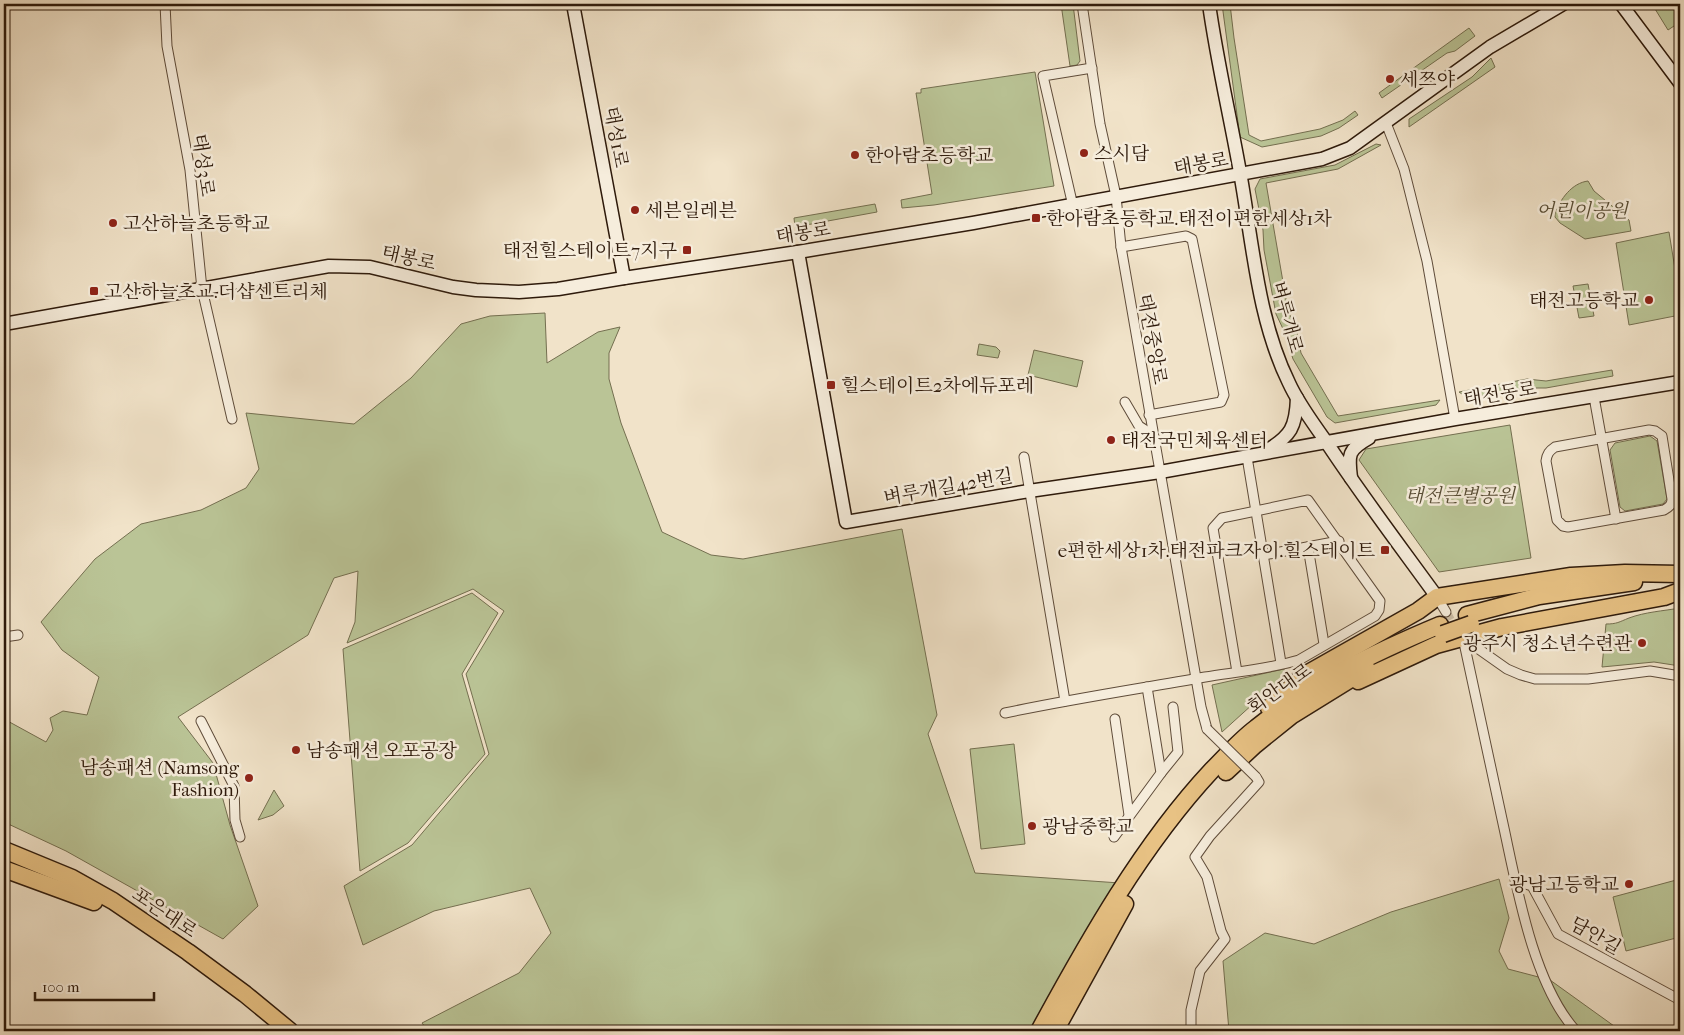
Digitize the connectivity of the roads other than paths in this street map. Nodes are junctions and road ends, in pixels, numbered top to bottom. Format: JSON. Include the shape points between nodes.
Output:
{"nodes":[{"id":1,"x":165,"y":4,"type":"edge"},
{"id":2,"x":573,"y":4,"type":"edge"},
{"id":3,"x":1082,"y":4,"type":"edge"},
{"id":4,"x":1209,"y":4,"type":"edge"},
{"id":5,"x":1563,"y":4,"type":"edge"},
{"id":6,"x":1620,"y":4,"type":"edge"},
{"id":7,"x":1092,"y":68,"type":"junction"},
{"id":8,"x":1680,"y":83,"type":"edge"},
{"id":9,"x":1386,"y":123,"type":"junction"},
{"id":10,"x":1240,"y":175,"type":"junction"},
{"id":11,"x":1116,"y":196,"type":"junction"},
{"id":12,"x":1073,"y":206,"type":"junction"},
{"id":13,"x":1121,"y":248,"type":"junction"},
{"id":14,"x":798,"y":252,"type":"junction"},
{"id":15,"x":624,"y":278,"type":"junction"},
{"id":16,"x":202,"y":290,"type":"junction"},
{"id":17,"x":4,"y":324,"type":"edge"},
{"id":18,"x":1680,"y":382,"type":"edge"},
{"id":19,"x":1594,"y":397,"type":"junction"},
{"id":20,"x":1297,"y":398,"type":"junction"},
{"id":21,"x":1125,"y":402,"type":"dead end"},
{"id":22,"x":1149,"y":415,"type":"junction"},
{"id":23,"x":232,"y":419,"type":"dead end"},
{"id":24,"x":1454,"y":419,"type":"junction"},
{"id":25,"x":1379,"y":432,"type":"junction"},
{"id":26,"x":1153,"y":435,"type":"junction"},
{"id":27,"x":1602,"y":438,"type":"junction"},
{"id":28,"x":1327,"y":442,"type":"junction"},
{"id":29,"x":1254,"y":456,"type":"junction"},
{"id":30,"x":1024,"y":457,"type":"dead end"},
{"id":31,"x":1160,"y":472,"type":"junction"},
{"id":32,"x":1351,"y":480,"type":"junction"},
{"id":33,"x":1029,"y":491,"type":"junction"},
{"id":34,"x":1256,"y":512,"type":"junction"},
{"id":35,"x":1616,"y":519,"type":"junction"},
{"id":36,"x":1339,"y":541,"type":"junction"},
{"id":37,"x":1308,"y":547,"type":"junction"},
{"id":38,"x":1264,"y":555,"type":"junction"},
{"id":39,"x":1680,"y":574,"type":"edge"},
{"id":40,"x":1680,"y":590,"type":"edge"},
{"id":41,"x":1437,"y":597,"type":"junction"},
{"id":42,"x":1455,"y":626,"type":"junction"},
{"id":43,"x":18,"y":635,"type":"dead end"},
{"id":44,"x":4,"y":637,"type":"edge"},
{"id":45,"x":1324,"y":644,"type":"junction"},
{"id":46,"x":1281,"y":663,"type":"junction"},
{"id":47,"x":1236,"y":672,"type":"junction"},
{"id":48,"x":1680,"y":676,"type":"edge"},
{"id":49,"x":1196,"y":679,"type":"junction"},
{"id":50,"x":1146,"y":687,"type":"junction"},
{"id":51,"x":1065,"y":701,"type":"junction"},
{"id":52,"x":1173,"y":707,"type":"dead end"},
{"id":53,"x":1005,"y":713,"type":"dead end"},
{"id":54,"x":1115,"y":719,"type":"dead end"},
{"id":55,"x":201,"y":721,"type":"dead end"},
{"id":56,"x":1255,"y":729,"type":"junction"},
{"id":57,"x":1161,"y":773,"type":"junction"},
{"id":58,"x":1129,"y":815,"type":"junction"},
{"id":59,"x":240,"y":837,"type":"dead end"},
{"id":60,"x":1114,"y":837,"type":"dead end"},
{"id":61,"x":4,"y":841,"type":"edge"},
{"id":62,"x":4,"y":850,"type":"edge"},
{"id":63,"x":4,"y":859,"type":"edge"},
{"id":64,"x":4,"y":868,"type":"edge"},
{"id":65,"x":72,"y":878,"type":"junction"},
{"id":66,"x":1516,"y":881,"type":"junction"},
{"id":67,"x":94,"y":902,"type":"junction"},
{"id":68,"x":1680,"y":1000,"type":"edge"},
{"id":69,"x":275,"y":1031,"type":"edge"},
{"id":70,"x":290,"y":1031,"type":"edge"},
{"id":71,"x":1039,"y":1031,"type":"edge"},
{"id":72,"x":1055,"y":1031,"type":"edge"},
{"id":73,"x":1191,"y":1031,"type":"edge"},
{"id":74,"x":1576,"y":1031,"type":"edge"}],
"edges":[{"from":1,"to":16,"type":"street","name":"태성3로","via":[[167,46],[190,170]]},
{"from":2,"to":15,"type":"street","name":"태성1로"},
{"from":3,"to":7,"type":"street","name":"태전중앙로"},
{"from":4,"to":10,"type":"street","name":"벼루개로"},
{"from":5,"to":9,"type":"street","name":"태봉로","via":[[1490,47]]},
{"from":6,"to":8,"type":"street"},
{"from":7,"to":11,"type":"street","name":"태전중앙로"},
{"from":7,"to":12,"type":"street","via":[[1043,76]]},
{"from":9,"to":10,"type":"street","name":"태봉로","via":[[1333,156]]},
{"from":9,"to":24,"type":"street","via":[[1404,170],[1427,261]]},
{"from":10,"to":11,"type":"street","name":"태봉로"},
{"from":10,"to":20,"type":"street","name":"벼루개로","via":[[1267,321],[1283,370]]},
{"from":11,"to":12,"type":"street","name":"태봉로"},
{"from":11,"to":13,"type":"street","name":"태전중앙로"},
{"from":12,"to":14,"type":"street","name":"태봉로"},
{"from":13,"to":22,"type":"street","name":"태전중앙로"},
{"from":13,"to":22,"type":"street","via":[[1186,236],[1192,239],[1224,395],[1221,402]]},
{"from":14,"to":15,"type":"street","name":"태봉로"},
{"from":14,"to":33,"type":"street","name":"벼루개길42번길","via":[[846,522]]},
{"from":15,"to":16,"type":"street","name":"태봉로","via":[[558,289],[496,292],[453,287],[370,267],[329,266]]},
{"from":16,"to":17,"type":"street","name":"태봉로"},
{"from":16,"to":23,"type":"street","name":"태성3로"},
{"from":18,"to":19,"type":"street","name":"태전동로"},
{"from":19,"to":24,"type":"street","name":"태전동로"},
{"from":19,"to":27,"type":"street"},
{"from":20,"to":28,"type":"street","name":"벼루개로"},
{"from":20,"to":29,"type":"street","via":[[1296,415],[1287,437]]},
{"from":21,"to":26,"type":"street","via":[[1139,426]]},
{"from":22,"to":26,"type":"street","name":"태전중앙로"},
{"from":24,"to":25,"type":"street","name":"태전동로"},
{"from":25,"to":28,"type":"street","name":"태전동로"},
{"from":25,"to":32,"type":"street","via":[[1351,451]]},
{"from":26,"to":31,"type":"street","name":"태전중앙로"},
{"from":27,"to":35,"type":"street"},
{"from":27,"to":35,"type":"street","via":[[1555,446],[1546,455],[1546,462],[1559,524],[1568,527]]},
{"from":27,"to":35,"type":"street","via":[[1649,430],[1662,436],[1672,503],[1664,510]]},
{"from":28,"to":29,"type":"street","name":"벼루개길42번길"},
{"from":28,"to":32,"type":"street","name":"벼루개로"},
{"from":29,"to":31,"type":"street","name":"벼루개길42번길"},
{"from":29,"to":34,"type":"street"},
{"from":30,"to":33,"type":"street"},
{"from":31,"to":33,"type":"street","name":"벼루개길42번길"},
{"from":31,"to":49,"type":"street","name":"태전중앙로"},
{"from":32,"to":41,"type":"street","name":"벼루개로"},
{"from":33,"to":51,"type":"street"},
{"from":34,"to":36,"type":"street","via":[[1308,500]]},
{"from":34,"to":38,"type":"street"},
{"from":34,"to":47,"type":"street","via":[[1222,518],[1213,528]]},
{"from":36,"to":37,"type":"street"},
{"from":36,"to":45,"type":"street","via":[[1380,601],[1380,610],[1375,616]]},
{"from":37,"to":38,"type":"street"},
{"from":37,"to":45,"type":"street"},
{"from":38,"to":46,"type":"street"},
{"from":39,"to":41,"type":"highway","via":[[1572,576]]},
{"from":39,"to":42,"type":"highway","name":"회안대로","via":[[1539,596]]},
{"from":40,"to":42,"type":"highway","name":"회안대로","via":[[1565,602]]},
{"from":41,"to":42,"type":"street"},
{"from":41,"to":56,"type":"highway","via":[[1303,676],[1268,709]]},
{"from":42,"to":48,"type":"street","via":[[1507,669],[1535,679],[1588,679],[1650,671]]},
{"from":42,"to":56,"type":"highway","name":"회안대로","via":[[1384,648],[1320,682]]},
{"from":42,"to":66,"type":"street"},
{"from":42,"to":72,"type":"highway","name":"회안대로","via":[[1394,654],[1330,690],[1254,745],[1210,787],[1139,879]]},
{"from":43,"to":44,"type":"street"},
{"from":45,"to":46,"type":"street","via":[[1299,660]]},
{"from":46,"to":47,"type":"street"},
{"from":47,"to":49,"type":"street"},
{"from":49,"to":50,"type":"street"},
{"from":49,"to":73,"type":"street","name":"태전중앙로","bridge":true,"via":[[1207,729],[1259,782],[1210,836],[1195,858],[1207,878],[1225,939],[1200,971],[1191,1010]]},
{"from":50,"to":51,"type":"street"},
{"from":50,"to":57,"type":"street"},
{"from":51,"to":53,"type":"street"},
{"from":52,"to":57,"type":"street","via":[[1178,752]]},
{"from":54,"to":58,"type":"street"},
{"from":55,"to":59,"type":"street","via":[[234,786],[235,820]]},
{"from":56,"to":71,"type":"highway","name":"회안대로","via":[[1199,785],[1166,824],[1135,868]]},
{"from":57,"to":58,"type":"street"},
{"from":58,"to":60,"type":"street"},
{"from":61,"to":65,"type":"highway","via":[[44,859]]},
{"from":62,"to":65,"type":"highway","name":"포은대로"},
{"from":63,"to":67,"type":"highway","name":"포은대로"},
{"from":64,"to":67,"type":"highway"},
{"from":65,"to":70,"type":"highway","name":"포은대로","via":[[188,952]]},
{"from":66,"to":68,"type":"street","name":"담안길","via":[[1532,886],[1558,934]]},
{"from":66,"to":74,"type":"street","via":[[1541,972],[1554,1000]]},
{"from":67,"to":69,"type":"highway","name":"포은대로","via":[[185,960]]}]}
